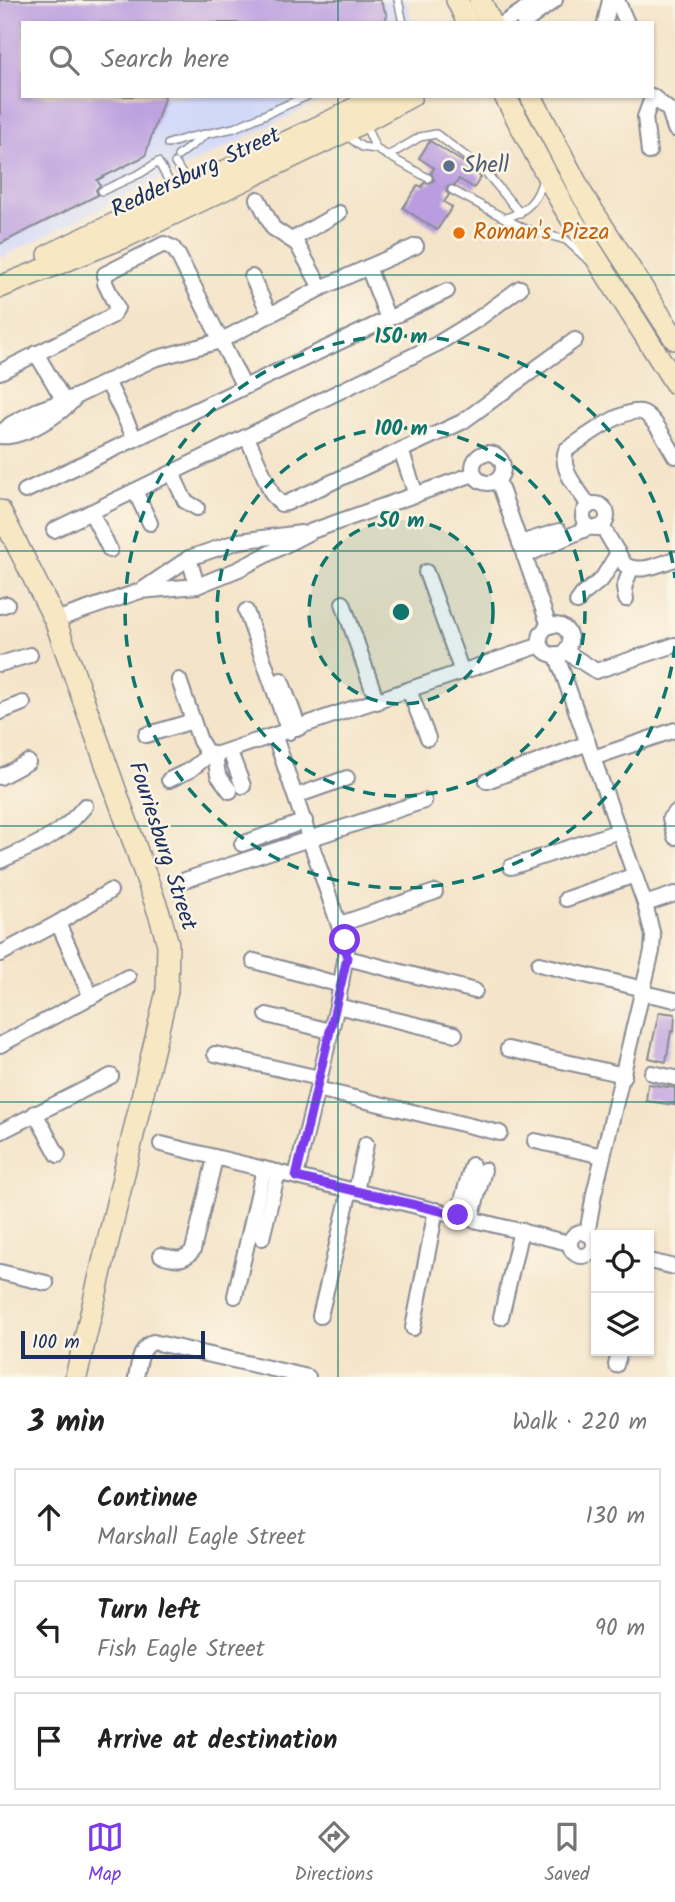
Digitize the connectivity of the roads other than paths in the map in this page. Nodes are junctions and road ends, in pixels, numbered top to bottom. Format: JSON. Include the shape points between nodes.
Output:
{"nodes":[{"id":1,"x":398,"y":0,"type":"edge"},
{"id":2,"x":457,"y":0,"type":"edge"},
{"id":3,"x":480,"y":0,"type":"edge"},
{"id":4,"x":539,"y":0,"type":"edge"},
{"id":5,"x":555,"y":0,"type":"edge"},
{"id":6,"x":610,"y":0,"type":"edge"},
{"id":7,"x":617,"y":0,"type":"edge"},
{"id":8,"x":402,"y":21,"type":"edge"},
{"id":9,"x":467,"y":21,"type":"edge"},
{"id":10,"x":490,"y":21,"type":"edge"},
{"id":11,"x":507,"y":21,"type":"edge"},
{"id":12,"x":527,"y":21,"type":"edge"},
{"id":13,"x":605,"y":21,"type":"edge"},
{"id":14,"x":626,"y":21,"type":"edge"},
{"id":15,"x":303,"y":98,"type":"edge"},
{"id":16,"x":375,"y":98,"type":"edge"},
{"id":17,"x":407,"y":98,"type":"edge"},
{"id":18,"x":506,"y":98,"type":"edge"},
{"id":19,"x":532,"y":98,"type":"edge"},
{"id":20,"x":652,"y":98,"type":"edge"},
{"id":21,"x":653,"y":98,"type":"edge"},
{"id":22,"x":351,"y":123,"type":"junction"},
{"id":23,"x":675,"y":129,"type":"edge"},
{"id":24,"x":208,"y":134,"type":"junction"},
{"id":25,"x":168,"y":144,"type":"dead end"},
{"id":26,"x":376,"y":149,"type":"junction"},
{"id":27,"x":649,"y":152,"type":"dead end"},
{"id":28,"x":388,"y":156,"type":"junction"},
{"id":29,"x":544,"y":172,"type":"junction"},
{"id":30,"x":428,"y":178,"type":"dead end"},
{"id":31,"x":452,"y":190,"type":"dead end"},
{"id":32,"x":102,"y":191,"type":"dead end"},
{"id":33,"x":187,"y":198,"type":"junction"},
{"id":34,"x":258,"y":199,"type":"dead end"},
{"id":35,"x":338,"y":213,"type":"dead end"},
{"id":36,"x":520,"y":213,"type":"junction"},
{"id":37,"x":506,"y":218,"type":"junction"},
{"id":38,"x":292,"y":239,"type":"junction"},
{"id":39,"x":416,"y":246,"type":"dead end"},
{"id":40,"x":368,"y":267,"type":"junction"},
{"id":41,"x":0,"y":278,"type":"edge"},
{"id":42,"x":252,"y":278,"type":"dead end"},
{"id":43,"x":613,"y":285,"type":"junction"},
{"id":44,"x":0,"y":287,"type":"edge"},
{"id":45,"x":321,"y":288,"type":"junction"},
{"id":46,"x":520,"y":288,"type":"dead end"},
{"id":47,"x":447,"y":291,"type":"dead end"},
{"id":48,"x":270,"y":315,"type":"junction"},
{"id":49,"x":388,"y":318,"type":"junction"},
{"id":50,"x":675,"y":339,"type":"edge"},
{"id":51,"x":575,"y":340,"type":"dead end"},
{"id":52,"x":220,"y":341,"type":"junction"},
{"id":53,"x":36,"y":353,"type":"junction"},
{"id":54,"x":0,"y":372,"type":"edge"},
{"id":55,"x":107,"y":381,"type":"junction"},
{"id":56,"x":675,"y":383,"type":"edge"},
{"id":57,"x":244,"y":387,"type":"junction"},
{"id":58,"x":69,"y":401,"type":"junction"},
{"id":59,"x":0,"y":435,"type":"edge"},
{"id":60,"x":247,"y":437,"type":"junction"},
{"id":61,"x":135,"y":439,"type":"junction"},
{"id":62,"x":401,"y":450,"type":"junction"},
{"id":63,"x":675,"y":456,"type":"edge"},
{"id":64,"x":172,"y":473,"type":"junction"},
{"id":65,"x":474,"y":474,"type":"junction"},
{"id":66,"x":498,"y":480,"type":"junction"},
{"id":67,"x":25,"y":491,"type":"dead end"},
{"id":68,"x":135,"y":491,"type":"junction"},
{"id":69,"x":416,"y":495,"type":"junction"},
{"id":70,"x":197,"y":508,"type":"dead end"},
{"id":71,"x":0,"y":511,"type":"edge"},
{"id":72,"x":91,"y":512,"type":"junction"},
{"id":73,"x":591,"y":520,"type":"junction"},
{"id":74,"x":150,"y":523,"type":"dead end"},
{"id":75,"x":54,"y":530,"type":"dead end"},
{"id":76,"x":312,"y":531,"type":"junction"},
{"id":77,"x":110,"y":550,"type":"dead end"},
{"id":78,"x":522,"y":550,"type":"junction"},
{"id":79,"x":618,"y":552,"type":"junction"},
{"id":80,"x":189,"y":558,"type":"junction"},
{"id":81,"x":675,"y":559,"type":"edge"},
{"id":82,"x":631,"y":568,"type":"junction"},
{"id":83,"x":426,"y":572,"type":"dead end"},
{"id":84,"x":197,"y":586,"type":"junction"},
{"id":85,"x":140,"y":591,"type":"junction"},
{"id":86,"x":626,"y":599,"type":"dead end"},
{"id":87,"x":577,"y":602,"type":"dead end"},
{"id":88,"x":342,"y":603,"type":"dead end"},
{"id":89,"x":246,"y":611,"type":"dead end"},
{"id":90,"x":55,"y":620,"type":"junction"},
{"id":91,"x":549,"y":626,"type":"junction"},
{"id":92,"x":264,"y":634,"type":"dead end"},
{"id":93,"x":541,"y":645,"type":"junction"},
{"id":94,"x":675,"y":645,"type":"edge"},
{"id":95,"x":560,"y":653,"type":"junction"},
{"id":96,"x":30,"y":655,"type":"dead end"},
{"id":97,"x":0,"y":664,"type":"edge"},
{"id":98,"x":462,"y":672,"type":"junction"},
{"id":99,"x":179,"y":680,"type":"dead end"},
{"id":100,"x":409,"y":690,"type":"junction"},
{"id":101,"x":377,"y":702,"type":"junction"},
{"id":102,"x":23,"y":703,"type":"dead end"},
{"id":103,"x":0,"y":712,"type":"edge"},
{"id":104,"x":193,"y":721,"type":"junction"},
{"id":105,"x":675,"y":730,"type":"edge"},
{"id":106,"x":288,"y":732,"type":"junction"},
{"id":107,"x":146,"y":735,"type":"dead end"},
{"id":108,"x":428,"y":738,"type":"dead end"},
{"id":109,"x":588,"y":743,"type":"junction"},
{"id":110,"x":219,"y":754,"type":"junction"},
{"id":111,"x":593,"y":758,"type":"junction"},
{"id":112,"x":28,"y":762,"type":"dead end"},
{"id":113,"x":0,"y":777,"type":"edge"},
{"id":114,"x":346,"y":778,"type":"dead end"},
{"id":115,"x":169,"y":780,"type":"dead end"},
{"id":116,"x":487,"y":782,"type":"dead end"},
{"id":117,"x":236,"y":789,"type":"dead end"},
{"id":118,"x":296,"y":796,"type":"junction"},
{"id":119,"x":425,"y":801,"type":"dead end"},
{"id":120,"x":85,"y":806,"type":"dead end"},
{"id":121,"x":675,"y":813,"type":"edge"},
{"id":122,"x":308,"y":829,"type":"junction"},
{"id":123,"x":619,"y":831,"type":"junction"},
{"id":124,"x":675,"y":837,"type":"edge"},
{"id":125,"x":242,"y":844,"type":"dead end"},
{"id":126,"x":0,"y":860,"type":"edge"},
{"id":127,"x":210,"y":863,"type":"dead end"},
{"id":128,"x":511,"y":867,"type":"dead end"},
{"id":129,"x":635,"y":875,"type":"junction"},
{"id":130,"x":185,"y":880,"type":"dead end"},
{"id":131,"x":110,"y":891,"type":"dead end"},
{"id":132,"x":435,"y":892,"type":"dead end"},
{"id":133,"x":675,"y":894,"type":"edge"},
{"id":134,"x":566,"y":899,"type":"dead end"},
{"id":135,"x":645,"y":904,"type":"junction"},
{"id":136,"x":58,"y":923,"type":"junction"},
{"id":137,"x":340,"y":924,"type":"junction"},
{"id":138,"x":0,"y":954,"type":"edge"},
{"id":139,"x":347,"y":958,"type":"junction"},
{"id":140,"x":254,"y":961,"type":"dead end"},
{"id":141,"x":538,"y":964,"type":"dead end"},
{"id":142,"x":128,"y":977,"type":"dead end"},
{"id":143,"x":341,"y":985,"type":"junction"},
{"id":144,"x":475,"y":991,"type":"dead end"},
{"id":145,"x":643,"y":991,"type":"junction"},
{"id":146,"x":91,"y":997,"type":"junction"},
{"id":147,"x":675,"y":1000,"type":"edge"},
{"id":148,"x":337,"y":1006,"type":"junction"},
{"id":149,"x":267,"y":1015,"type":"dead end"},
{"id":150,"x":330,"y":1031,"type":"junction"},
{"id":151,"x":455,"y":1034,"type":"dead end"},
{"id":152,"x":0,"y":1045,"type":"edge"},
{"id":153,"x":508,"y":1049,"type":"dead end"},
{"id":154,"x":215,"y":1055,"type":"dead end"},
{"id":155,"x":652,"y":1073,"type":"dead end"},
{"id":156,"x":624,"y":1075,"type":"junction"},
{"id":157,"x":111,"y":1076,"type":"dead end"},
{"id":158,"x":675,"y":1078,"type":"edge"},
{"id":159,"x":318,"y":1084,"type":"junction"},
{"id":160,"x":34,"y":1113,"type":"junction"},
{"id":161,"x":0,"y":1132,"type":"edge"},
{"id":162,"x":500,"y":1133,"type":"dead end"},
{"id":163,"x":535,"y":1141,"type":"dead end"},
{"id":164,"x":161,"y":1144,"type":"dead end"},
{"id":165,"x":366,"y":1144,"type":"dead end"},
{"id":166,"x":58,"y":1155,"type":"dead end"},
{"id":167,"x":603,"y":1156,"type":"junction"},
{"id":168,"x":215,"y":1158,"type":"junction"},
{"id":169,"x":478,"y":1167,"type":"dead end"},
{"id":170,"x":271,"y":1171,"type":"junction"},
{"id":171,"x":296,"y":1177,"type":"junction"},
{"id":172,"x":353,"y":1191,"type":"junction"},
{"id":173,"x":436,"y":1210,"type":"junction"},
{"id":174,"x":464,"y":1217,"type":"junction"},
{"id":175,"x":521,"y":1230,"type":"junction"},
{"id":176,"x":587,"y":1234,"type":"junction"},
{"id":177,"x":262,"y":1238,"type":"dead end"},
{"id":178,"x":591,"y":1238,"type":"edge"},
{"id":179,"x":569,"y":1243,"type":"junction"},
{"id":180,"x":591,"y":1252,"type":"edge"},
{"id":181,"x":161,"y":1255,"type":"dead end"},
{"id":182,"x":654,"y":1262,"type":"edge"},
{"id":183,"x":675,"y":1267,"type":"edge"},
{"id":184,"x":0,"y":1272,"type":"edge"},
{"id":185,"x":47,"y":1283,"type":"dead end"},
{"id":186,"x":235,"y":1296,"type":"dead end"},
{"id":187,"x":320,"y":1316,"type":"dead end"},
{"id":188,"x":501,"y":1317,"type":"dead end"},
{"id":189,"x":413,"y":1328,"type":"dead end"},
{"id":190,"x":282,"y":1374,"type":"edge"},
{"id":191,"x":76,"y":1377,"type":"edge"},
{"id":192,"x":136,"y":1377,"type":"edge"},
{"id":193,"x":308,"y":1377,"type":"edge"}],
"edges":[{"from":1,"to":8,"type":"lane"},
{"from":2,"to":9,"type":"street"},
{"from":3,"to":10,"type":"street"},
{"from":4,"to":11,"type":"street"},
{"from":5,"to":12,"type":"street"},
{"from":6,"to":13,"type":"street"},
{"from":7,"to":14,"type":"street"},
{"from":15,"to":24,"type":"lane","via":[[250,123]]},
{"from":16,"to":22,"type":"street","name":"Reddersburg Street"},
{"from":17,"to":22,"type":"street","name":"Reddersburg Street"},
{"from":18,"to":29,"type":"street"},
{"from":19,"to":50,"type":"street","via":[[583,196]]},
{"from":20,"to":27,"type":"street","via":[[645,117]]},
{"from":21,"to":23,"type":"street","via":[[669,110]]},
{"from":22,"to":26,"type":"lane"},
{"from":22,"to":26,"type":"lane","via":[[362,147]]},
{"from":22,"to":33,"type":"street","name":"Reddersburg Street"},
{"from":22,"to":33,"type":"street","name":"Reddersburg Street","via":[[317,145]]},
{"from":24,"to":25,"type":"lane"},
{"from":24,"to":33,"type":"lane","via":[[177,160]]},
{"from":26,"to":28,"type":"lane"},
{"from":28,"to":30,"type":"lane"},
{"from":28,"to":36,"type":"lane","via":[[421,137],[436,134],[483,169]]},
{"from":29,"to":36,"type":"lane","via":[[539,193]]},
{"from":29,"to":43,"type":"street"},
{"from":31,"to":37,"type":"lane"},
{"from":32,"to":33,"type":"lane","via":[[159,164]]},
{"from":33,"to":41,"type":"street","name":"Reddersburg Street"},
{"from":33,"to":44,"type":"street","name":"Reddersburg Street","via":[[127,236]]},
{"from":34,"to":38,"type":"street","via":[[273,228]]},
{"from":35,"to":38,"type":"street"},
{"from":36,"to":37,"type":"lane"},
{"from":37,"to":43,"type":"lane","via":[[532,232],[566,240]]},
{"from":38,"to":45,"type":"street"},
{"from":39,"to":40,"type":"street"},
{"from":40,"to":45,"type":"street"},
{"from":40,"to":49,"type":"street"},
{"from":42,"to":48,"type":"street"},
{"from":43,"to":56,"type":"street"},
{"from":45,"to":48,"type":"street"},
{"from":46,"to":60,"type":"street","via":[[456,334]]},
{"from":47,"to":49,"type":"street"},
{"from":48,"to":52,"type":"street"},
{"from":49,"to":57,"type":"street"},
{"from":51,"to":62,"type":"street","via":[[473,416]]},
{"from":52,"to":53,"type":"street","via":[[173,248],[164,244],[105,274],[117,308],[112,316]]},
{"from":52,"to":55,"type":"street","via":[[160,357]]},
{"from":52,"to":57,"type":"street"},
{"from":53,"to":54,"type":"street"},
{"from":53,"to":58,"type":"street"},
{"from":55,"to":58,"type":"street"},
{"from":55,"to":61,"type":"street"},
{"from":57,"to":61,"type":"street"},
{"from":58,"to":59,"type":"street","via":[[29,422],[8,426]]},
{"from":60,"to":62,"type":"street","via":[[272,494],[281,504]]},
{"from":60,"to":64,"type":"street"},
{"from":61,"to":67,"type":"street"},
{"from":62,"to":69,"type":"street"},
{"from":63,"to":73,"type":"street","via":[[646,413],[638,410],[626,412],[566,450],[566,471]]},
{"from":64,"to":68,"type":"street"},
{"from":64,"to":70,"type":"street","via":[[185,500]]},
{"from":65,"to":66,"type":"street","via":[[481,482]]},
{"from":65,"to":66,"type":"street","via":[[477,458],[492,453],[503,465]]},
{"from":65,"to":69,"type":"street"},
{"from":66,"to":78,"type":"street"},
{"from":68,"to":72,"type":"street"},
{"from":68,"to":74,"type":"street"},
{"from":69,"to":76,"type":"street"},
{"from":71,"to":90,"type":"street","name":"Fouriesburg Street"},
{"from":72,"to":75,"type":"street"},
{"from":72,"to":77,"type":"street"},
{"from":73,"to":78,"type":"street"},
{"from":73,"to":79,"type":"street"},
{"from":76,"to":80,"type":"street","via":[[239,541]]},
{"from":76,"to":84,"type":"street"},
{"from":78,"to":91,"type":"street"},
{"from":79,"to":82,"type":"street"},
{"from":79,"to":87,"type":"street","via":[[602,579]]},
{"from":80,"to":84,"type":"street"},
{"from":80,"to":85,"type":"street"},
{"from":81,"to":82,"type":"street"},
{"from":82,"to":86,"type":"street","via":[[624,587]]},
{"from":83,"to":98,"type":"street"},
{"from":84,"to":85,"type":"street"},
{"from":85,"to":90,"type":"street"},
{"from":88,"to":101,"type":"street"},
{"from":89,"to":106,"type":"street"},
{"from":90,"to":191,"type":"street","name":"Fouriesburg Street","via":[[163,924],[169,969]]},
{"from":91,"to":93,"type":"street"},
{"from":91,"to":95,"type":"street","via":[[567,632],[569,642]]},
{"from":92,"to":106,"type":"street"},
{"from":93,"to":95,"type":"street","via":[[547,652]]},
{"from":93,"to":98,"type":"street"},
{"from":94,"to":95,"type":"street","via":[[600,671]]},
{"from":95,"to":109,"type":"street"},
{"from":96,"to":97,"type":"street"},
{"from":98,"to":100,"type":"street"},
{"from":99,"to":104,"type":"street"},
{"from":100,"to":101,"type":"street"},
{"from":100,"to":108,"type":"street"},
{"from":101,"to":106,"type":"street"},
{"from":102,"to":103,"type":"street"},
{"from":104,"to":107,"type":"street"},
{"from":104,"to":110,"type":"street","via":[[203,747]]},
{"from":105,"to":111,"type":"street"},
{"from":106,"to":110,"type":"street"},
{"from":106,"to":118,"type":"street"},
{"from":109,"to":111,"type":"street"},
{"from":109,"to":116,"type":"street"},
{"from":110,"to":115,"type":"street"},
{"from":110,"to":117,"type":"street"},
{"from":111,"to":123,"type":"street"},
{"from":112,"to":113,"type":"street"},
{"from":114,"to":118,"type":"street"},
{"from":118,"to":122,"type":"street"},
{"from":119,"to":122,"type":"street"},
{"from":120,"to":126,"type":"street","via":[[58,833]]},
{"from":121,"to":124,"type":"street","via":[[670,818]]},
{"from":122,"to":125,"type":"street"},
{"from":122,"to":127,"type":"street"},
{"from":122,"to":130,"type":"street"},
{"from":122,"to":137,"type":"street"},
{"from":123,"to":128,"type":"street"},
{"from":123,"to":129,"type":"street"},
{"from":129,"to":134,"type":"street"},
{"from":129,"to":135,"type":"street"},
{"from":131,"to":136,"type":"street"},
{"from":132,"to":137,"type":"street"},
{"from":133,"to":135,"type":"street"},
{"from":135,"to":145,"type":"street","via":[[653,936]]},
{"from":136,"to":138,"type":"street"},
{"from":136,"to":146,"type":"street"},
{"from":137,"to":139,"type":"street"},
{"from":139,"to":143,"type":"street"},
{"from":139,"to":144,"type":"street"},
{"from":140,"to":143,"type":"street"},
{"from":141,"to":145,"type":"street"},
{"from":142,"to":146,"type":"street"},
{"from":143,"to":148,"type":"street"},
{"from":145,"to":147,"type":"street"},
{"from":145,"to":156,"type":"street"},
{"from":146,"to":152,"type":"street"},
{"from":148,"to":150,"type":"street"},
{"from":148,"to":151,"type":"street"},
{"from":149,"to":150,"type":"street"},
{"from":150,"to":159,"type":"street"},
{"from":153,"to":156,"type":"street"},
{"from":154,"to":159,"type":"street"},
{"from":155,"to":158,"type":"street"},
{"from":156,"to":167,"type":"street"},
{"from":157,"to":160,"type":"street"},
{"from":159,"to":162,"type":"street"},
{"from":159,"to":171,"type":"street"},
{"from":160,"to":161,"type":"street"},
{"from":160,"to":166,"type":"street"},
{"from":163,"to":167,"type":"street"},
{"from":164,"to":168,"type":"street"},
{"from":165,"to":172,"type":"street"},
{"from":167,"to":176,"type":"street"},
{"from":168,"to":170,"type":"street"},
{"from":168,"to":181,"type":"street","via":[[193,1250],[180,1259]]},
{"from":169,"to":174,"type":"street"},
{"from":170,"to":171,"type":"street"},
{"from":170,"to":177,"type":"street"},
{"from":170,"to":186,"type":"street"},
{"from":171,"to":172,"type":"street"},
{"from":172,"to":173,"type":"street"},
{"from":172,"to":187,"type":"street"},
{"from":173,"to":174,"type":"street"},
{"from":173,"to":189,"type":"street"},
{"from":174,"to":175,"type":"street"},
{"from":175,"to":179,"type":"street"},
{"from":175,"to":188,"type":"street"},
{"from":176,"to":178,"type":"street"},
{"from":176,"to":179,"type":"street","via":[[576,1234]]},
{"from":179,"to":180,"type":"street","via":[[579,1256]]},
{"from":182,"to":183,"type":"street"},
{"from":184,"to":185,"type":"street"},
{"from":190,"to":192,"type":"street","via":[[153,1342],[143,1351]]},
{"from":190,"to":193,"type":"street"}]}
